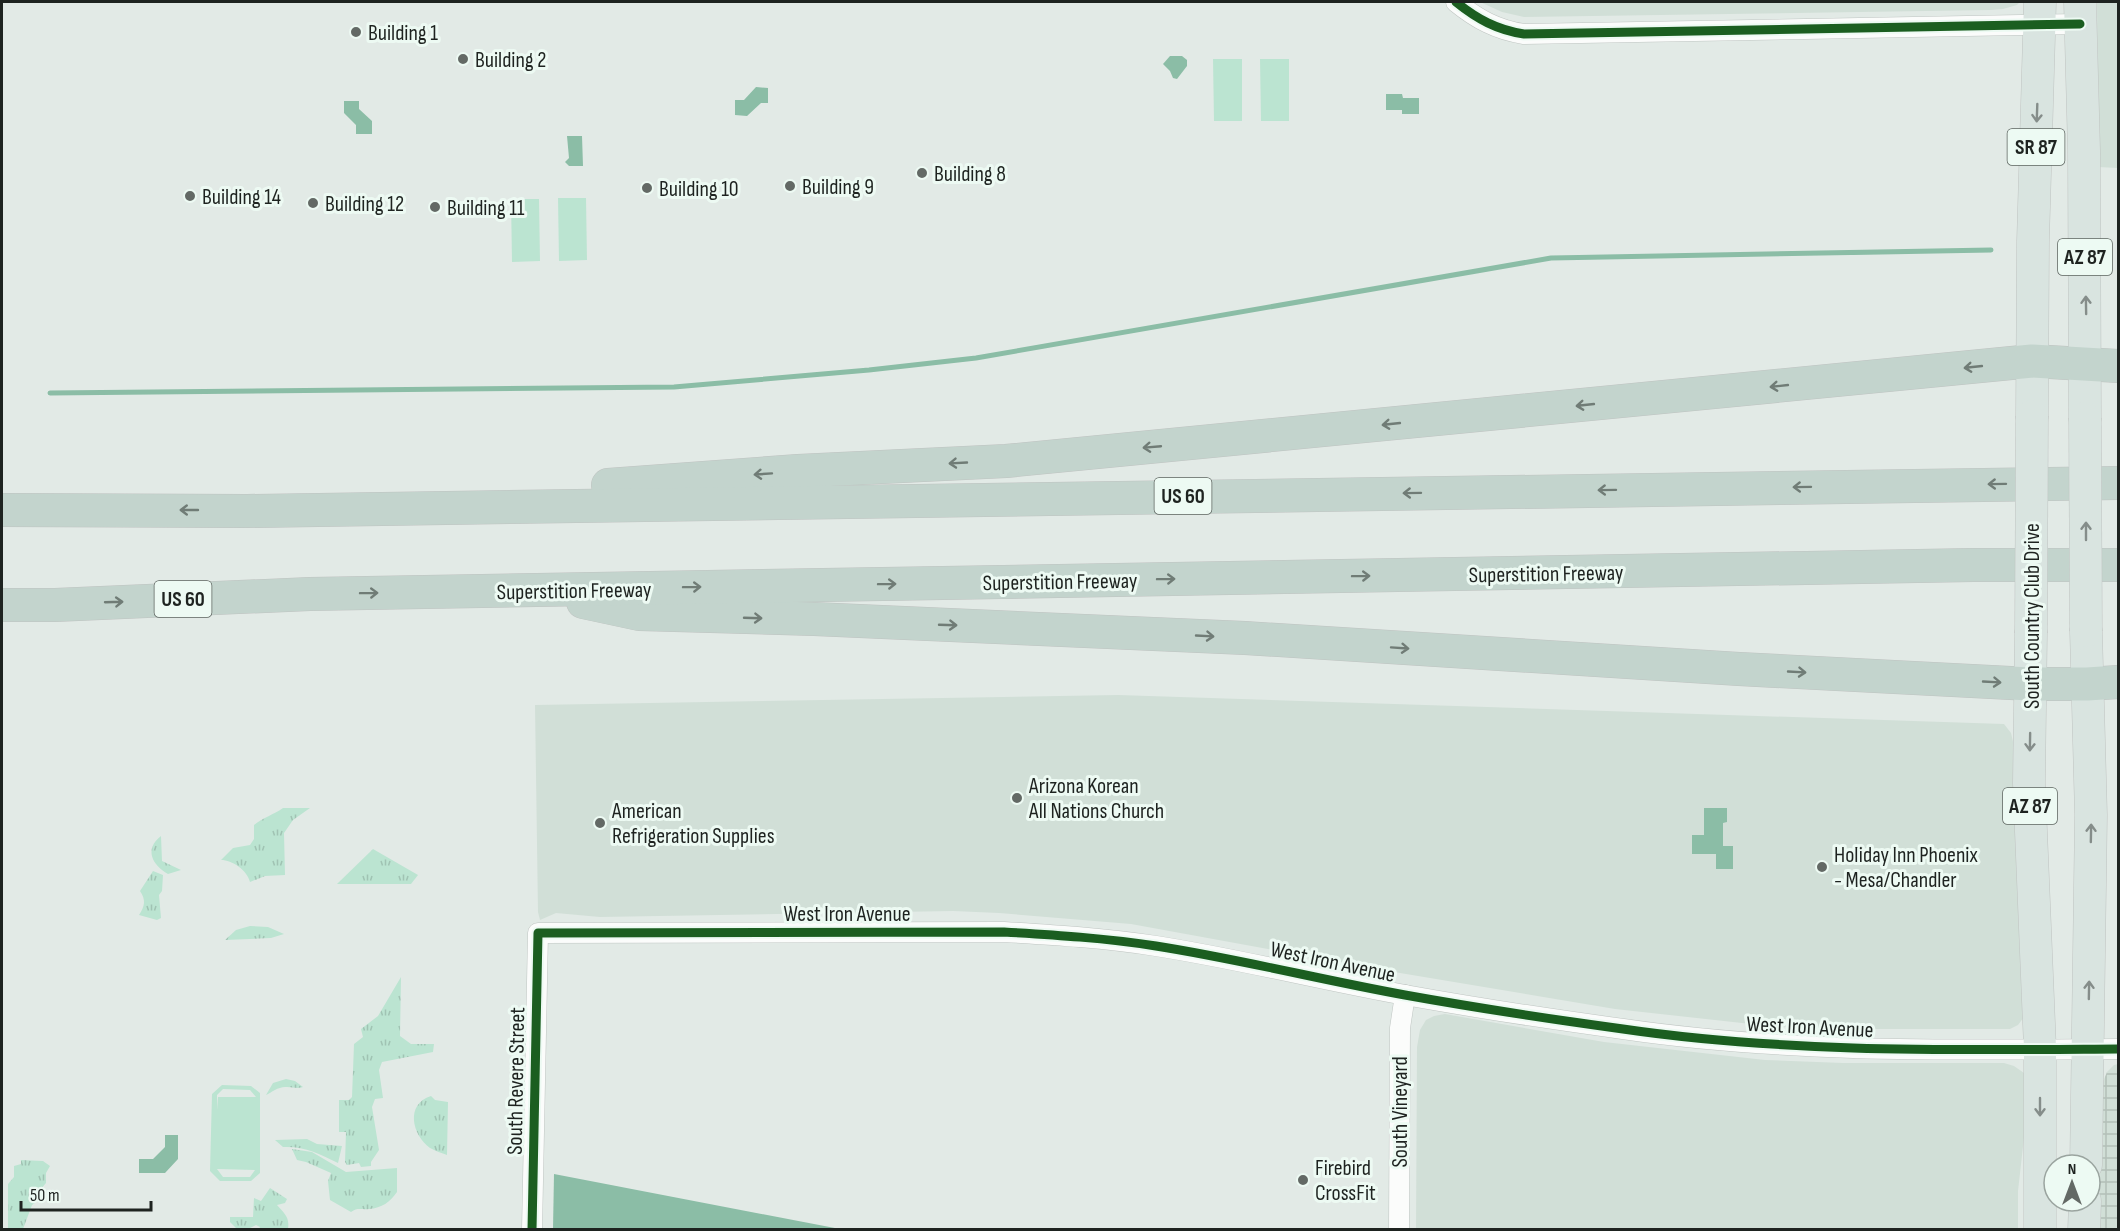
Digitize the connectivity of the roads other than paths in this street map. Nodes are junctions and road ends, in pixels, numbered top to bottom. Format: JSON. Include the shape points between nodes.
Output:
{"nodes":[{"id":1,"x":1456,"y":2,"type":"edge"},
{"id":2,"x":2040,"y":13,"type":"edge"},
{"id":3,"x":2080,"y":13,"type":"edge"},
{"id":4,"x":2032,"y":361,"type":"junction"},
{"id":5,"x":2086,"y":363,"type":"junction"},
{"id":6,"x":2118,"y":366,"type":"edge"},
{"id":7,"x":2032,"y":416,"type":"joint"},
{"id":8,"x":2118,"y":483,"type":"edge"},
{"id":9,"x":2,"y":505,"type":"edge"},
{"id":10,"x":56,"y":509,"type":"junction"},
{"id":11,"x":2,"y":510,"type":"edge"},
{"id":12,"x":247,"y":511,"type":"junction"},
{"id":13,"x":2118,"y":566,"type":"edge"},
{"id":14,"x":529,"y":590,"type":"junction"},
{"id":15,"x":2,"y":607,"type":"edge"},
{"id":16,"x":2103,"y":683,"type":"edge"},
{"id":17,"x":2030,"y":684,"type":"junction"},
{"id":18,"x":538,"y":933,"type":"joint"},
{"id":19,"x":1405,"y":995,"type":"junction"},
{"id":20,"x":2040,"y":1048,"type":"junction"},
{"id":21,"x":2104,"y":1049,"type":"edge"},
{"id":22,"x":2088,"y":1153,"type":"edge"},
{"id":23,"x":2085,"y":1213,"type":"edge"},
{"id":24,"x":532,"y":1230,"type":"edge"},
{"id":25,"x":1399,"y":1230,"type":"edge"},
{"id":26,"x":2040,"y":1230,"type":"edge"},
{"id":27,"x":2084,"y":1230,"type":"edge"}],
"edges":[{"from":1,"to":2,"type":"street","via":[[1482,22],[1524,34]]},
{"from":2,"to":3,"type":"street"},
{"from":2,"to":4,"type":"main road","name":"South Country Club Drive","number":"SR 87","one_way":true},
{"from":5,"to":3,"type":"main road","number":"AZ 87","one_way":true},
{"from":4,"to":5,"type":"highway"},
{"from":4,"to":7,"type":"main road","name":"South Country Club Drive","number":"SR 87"},
{"from":4,"to":12,"type":"highway","one_way":true,"via":[[1006,461],[798,471]]},
{"from":5,"to":6,"type":"highway"},
{"from":16,"to":5,"type":"main road","number":"AZ 87","one_way":true,"bridge":true,"via":[[2086,631]]},
{"from":7,"to":17,"type":"main road","name":"South Country Club Drive","number":"AZ 87","bridge":true},
{"from":8,"to":12,"type":"highway","number":"US 60","one_way":true},
{"from":9,"to":10,"type":"highway"},
{"from":10,"to":11,"type":"highway","number":"US 60"},
{"from":12,"to":10,"type":"highway","number":"US 60","one_way":true},
{"from":14,"to":13,"type":"highway","name":"Superstition Freeway","number":"US 60","one_way":true,"via":[[1961,565]]},
{"from":15,"to":14,"type":"highway","name":"Superstition Freeway","number":"US 60","one_way":true,"via":[[310,594]]},
{"from":14,"to":17,"type":"highway","one_way":true,"via":[[639,614],[1245,638]]},
{"from":16,"to":17,"type":"highway"},
{"from":21,"to":16,"type":"main road","number":"AZ 87","one_way":true,"via":[[2091,815]]},
{"from":17,"to":20,"type":"main road","name":"South Country Club Drive","number":"AZ 87","one_way":true,"via":[[2029,783]]},
{"from":18,"to":19,"type":"street","name":"West Iron Avenue","via":[[1004,932],[1076,936],[1156,946]]},
{"from":18,"to":24,"type":"street","name":"South Revere Street"},
{"from":19,"to":20,"type":"street","name":"West Iron Avenue","via":[[1625,1030],[1759,1045]]},
{"from":19,"to":25,"type":"street","name":"South Vineyard","via":[[1400,1028]]},
{"from":20,"to":21,"type":"street","name":"West Iron Avenue"},
{"from":20,"to":26,"type":"main road","name":"South Country Club Drive","number":"AZ 87","one_way":true},
{"from":21,"to":22,"type":"main road","number":"AZ 87"},
{"from":23,"to":27,"type":"main road"}]}
